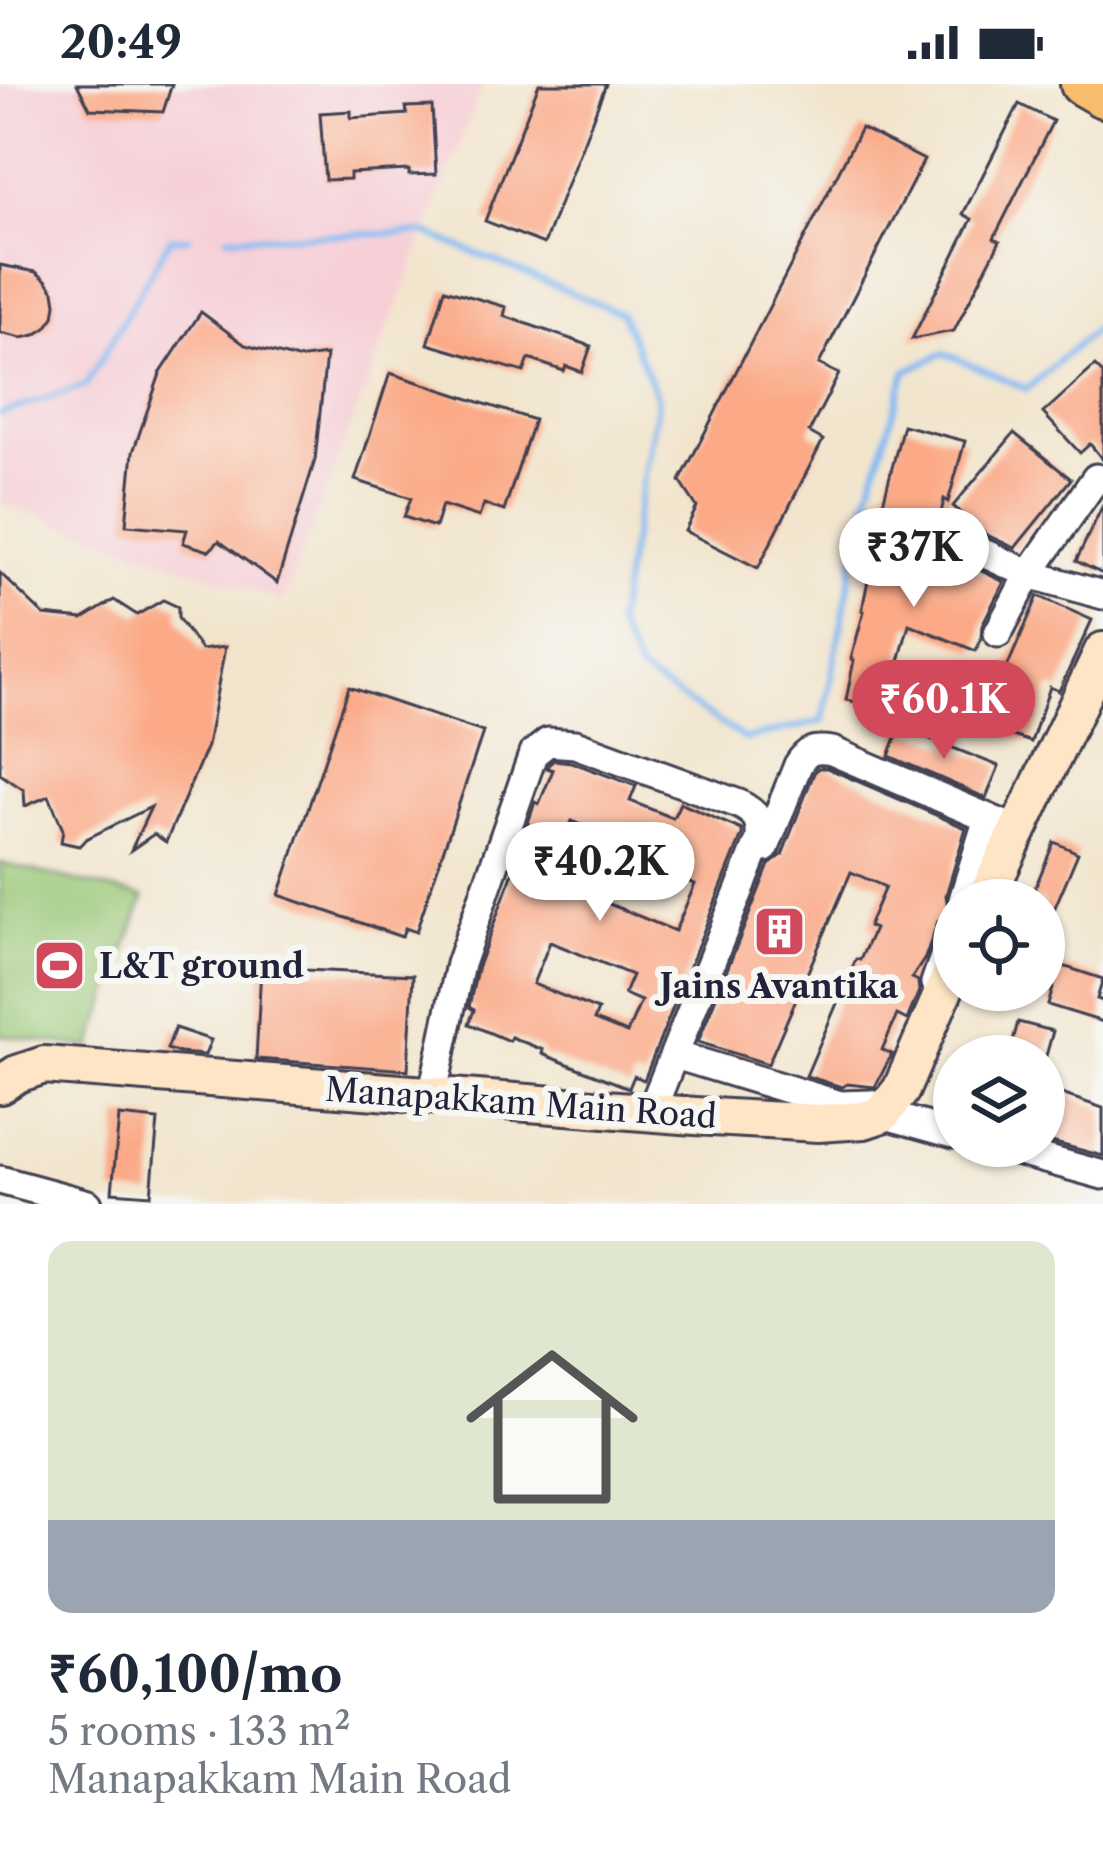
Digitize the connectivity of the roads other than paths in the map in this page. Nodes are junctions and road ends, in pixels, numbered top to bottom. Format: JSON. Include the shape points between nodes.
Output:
{"nodes":[{"id":1,"x":1082,"y":84,"type":"edge"},
{"id":2,"x":1103,"y":96,"type":"edge"},
{"id":3,"x":1096,"y":478,"type":"dead end"},
{"id":4,"x":944,"y":535,"type":"dead end"},
{"id":5,"x":1029,"y":574,"type":"junction"},
{"id":6,"x":1103,"y":595,"type":"edge"},
{"id":7,"x":998,"y":633,"type":"dead end"},
{"id":8,"x":1098,"y":674,"type":"edge"},
{"id":9,"x":1002,"y":824,"type":"junction"},
{"id":10,"x":974,"y":879,"type":"edge"},
{"id":11,"x":990,"y":879,"type":"edge"},
{"id":12,"x":933,"y":985,"type":"edge"},
{"id":13,"x":935,"y":1011,"type":"edge"},
{"id":14,"x":685,"y":1058,"type":"junction"},
{"id":15,"x":0,"y":1084,"type":"edge"},
{"id":16,"x":433,"y":1097,"type":"junction"},
{"id":17,"x":658,"y":1113,"type":"junction"},
{"id":18,"x":882,"y":1114,"type":"junction"},
{"id":19,"x":933,"y":1128,"type":"edge"},
{"id":20,"x":1065,"y":1165,"type":"edge"},
{"id":21,"x":1103,"y":1175,"type":"edge"},
{"id":22,"x":0,"y":1180,"type":"edge"},
{"id":23,"x":88,"y":1204,"type":"edge"}],
"edges":[{"from":1,"to":2,"type":"main road"},
{"from":3,"to":5,"type":"street"},
{"from":4,"to":5,"type":"street"},
{"from":5,"to":6,"type":"street"},
{"from":5,"to":7,"type":"street"},
{"from":8,"to":9,"type":"main road"},
{"from":9,"to":10,"type":"street"},
{"from":9,"to":11,"type":"main road"},
{"from":9,"to":14,"type":"street","via":[[832,751],[805,754]]},
{"from":12,"to":14,"type":"street","via":[[880,1102],[840,1106]]},
{"from":13,"to":18,"type":"main road"},
{"from":14,"to":17,"type":"street"},
{"from":15,"to":16,"type":"main road","name":"Manapakkam Main Road","via":[[44,1065]]},
{"from":16,"to":17,"type":"main road","name":"Manapakkam Main Road"},
{"from":16,"to":17,"type":"street","via":[[460,964],[533,754],[548,742],[575,744],[739,804],[761,824]]},
{"from":17,"to":18,"type":"main road","name":"Manapakkam Main Road","via":[[818,1123]]},
{"from":18,"to":19,"type":"street"},
{"from":20,"to":21,"type":"street"},
{"from":22,"to":23,"type":"street"}]}
